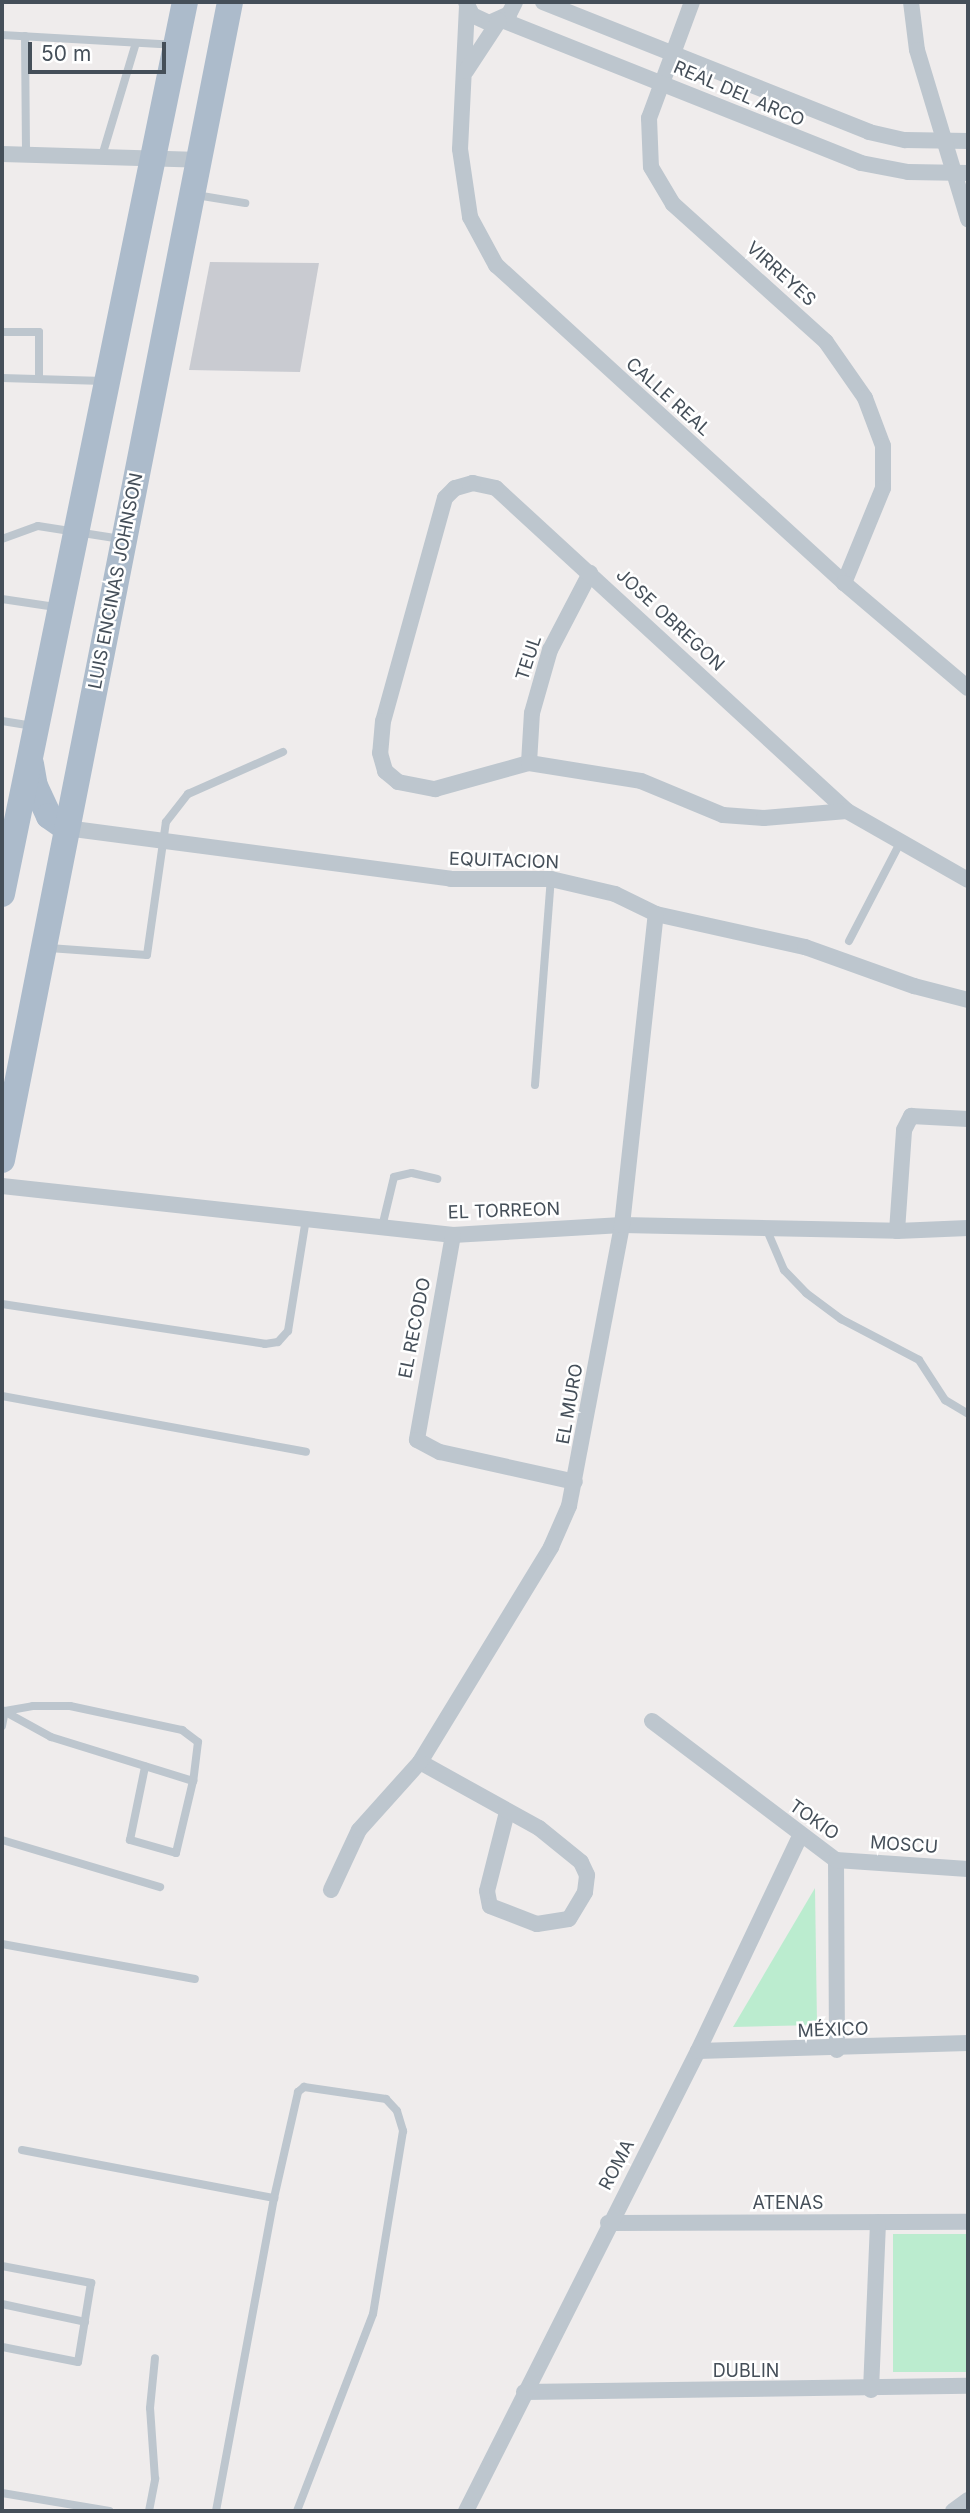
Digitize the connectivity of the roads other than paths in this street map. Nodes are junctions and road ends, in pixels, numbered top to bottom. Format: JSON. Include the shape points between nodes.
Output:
{"nodes":[{"id":1,"x":185,"y":2,"type":"edge"},
{"id":2,"x":230,"y":2,"type":"edge"},
{"id":3,"x":515,"y":2,"type":"edge"},
{"id":4,"x":543,"y":2,"type":"edge"},
{"id":5,"x":692,"y":2,"type":"edge"},
{"id":6,"x":911,"y":2,"type":"edge"},
{"id":7,"x":467,"y":4,"type":"edge"},
{"id":8,"x":501,"y":20,"type":"junction"},
{"id":9,"x":2,"y":35,"type":"edge"},
{"id":10,"x":25,"y":36,"type":"junction"},
{"id":11,"x":136,"y":43,"type":"junction"},
{"id":12,"x":175,"y":45,"type":"junction"},
{"id":13,"x":672,"y":55,"type":"junction"},
{"id":14,"x":466,"y":71,"type":"junction"},
{"id":15,"x":662,"y":82,"type":"junction"},
{"id":16,"x":943,"y":141,"type":"junction"},
{"id":17,"x":968,"y":141,"type":"edge"},
{"id":18,"x":2,"y":154,"type":"edge"},
{"id":19,"x":26,"y":154,"type":"junction"},
{"id":20,"x":102,"y":156,"type":"junction"},
{"id":21,"x":150,"y":156,"type":"junction"},
{"id":22,"x":200,"y":159,"type":"junction"},
{"id":23,"x":951,"y":173,"type":"junction"},
{"id":24,"x":968,"y":173,"type":"edge"},
{"id":25,"x":193,"y":195,"type":"junction"},
{"id":26,"x":245,"y":203,"type":"dead end"},
{"id":27,"x":968,"y":219,"type":"edge"},
{"id":28,"x":2,"y":332,"type":"edge"},
{"id":29,"x":2,"y":378,"type":"edge"},
{"id":30,"x":39,"y":379,"type":"junction"},
{"id":31,"x":104,"y":381,"type":"junction"},
{"id":32,"x":75,"y":530,"type":"junction"},
{"id":33,"x":2,"y":539,"type":"edge"},
{"id":34,"x":124,"y":539,"type":"junction"},
{"id":35,"x":590,"y":573,"type":"junction"},
{"id":36,"x":844,"y":583,"type":"junction"},
{"id":37,"x":2,"y":599,"type":"edge"},
{"id":38,"x":58,"y":607,"type":"junction"},
{"id":39,"x":968,"y":688,"type":"edge"},
{"id":40,"x":2,"y":721,"type":"edge"},
{"id":41,"x":35,"y":726,"type":"junction"},
{"id":42,"x":283,"y":752,"type":"dead end"},
{"id":43,"x":30,"y":755,"type":"junction"},
{"id":44,"x":529,"y":763,"type":"junction"},
{"id":45,"x":847,"y":811,"type":"junction"},
{"id":46,"x":66,"y":828,"type":"junction"},
{"id":47,"x":163,"y":841,"type":"junction"},
{"id":48,"x":900,"y":843,"type":"junction"},
{"id":49,"x":6,"y":854,"type":"edge"},
{"id":50,"x":551,"y":879,"type":"junction"},
{"id":51,"x":968,"y":880,"type":"edge"},
{"id":52,"x":2,"y":894,"type":"edge"},
{"id":53,"x":656,"y":914,"type":"junction"},
{"id":54,"x":849,"y":941,"type":"dead end"},
{"id":55,"x":43,"y":947,"type":"junction"},
{"id":56,"x":968,"y":1000,"type":"edge"},
{"id":57,"x":535,"y":1085,"type":"dead end"},
{"id":58,"x":968,"y":1119,"type":"edge"},
{"id":59,"x":3,"y":1146,"type":"edge"},
{"id":60,"x":437,"y":1179,"type":"dead end"},
{"id":61,"x":2,"y":1186,"type":"edge"},
{"id":62,"x":306,"y":1219,"type":"junction"},
{"id":63,"x":622,"y":1225,"type":"junction"},
{"id":64,"x":382,"y":1227,"type":"junction"},
{"id":65,"x":766,"y":1228,"type":"junction"},
{"id":66,"x":968,"y":1228,"type":"edge"},
{"id":67,"x":897,"y":1231,"type":"junction"},
{"id":68,"x":453,"y":1235,"type":"junction"},
{"id":69,"x":2,"y":1304,"type":"edge"},
{"id":70,"x":2,"y":1396,"type":"edge"},
{"id":71,"x":968,"y":1414,"type":"edge"},
{"id":72,"x":306,"y":1452,"type":"dead end"},
{"id":73,"x":575,"y":1482,"type":"junction"},
{"id":74,"x":3,"y":1711,"type":"edge"},
{"id":75,"x":652,"y":1721,"type":"dead end"},
{"id":76,"x":2,"y":1726,"type":"edge"},
{"id":77,"x":419,"y":1762,"type":"junction"},
{"id":78,"x":145,"y":1767,"type":"junction"},
{"id":79,"x":193,"y":1781,"type":"junction"},
{"id":80,"x":507,"y":1812,"type":"junction"},
{"id":81,"x":800,"y":1836,"type":"junction"},
{"id":82,"x":2,"y":1840,"type":"edge"},
{"id":83,"x":836,"y":1860,"type":"junction"},
{"id":84,"x":968,"y":1869,"type":"edge"},
{"id":85,"x":160,"y":1887,"type":"dead end"},
{"id":86,"x":331,"y":1891,"type":"dead end"},
{"id":87,"x":2,"y":1944,"type":"edge"},
{"id":88,"x":195,"y":1979,"type":"dead end"},
{"id":89,"x":968,"y":2043,"type":"edge"},
{"id":90,"x":837,"y":2050,"type":"junction"},
{"id":91,"x":698,"y":2052,"type":"junction"},
{"id":92,"x":22,"y":2150,"type":"dead end"},
{"id":93,"x":274,"y":2198,"type":"junction"},
{"id":94,"x":878,"y":2222,"type":"junction"},
{"id":95,"x":968,"y":2222,"type":"edge"},
{"id":96,"x":608,"y":2223,"type":"junction"},
{"id":97,"x":2,"y":2266,"type":"edge"},
{"id":98,"x":2,"y":2304,"type":"edge"},
{"id":99,"x":85,"y":2322,"type":"junction"},
{"id":100,"x":2,"y":2347,"type":"edge"},
{"id":101,"x":155,"y":2358,"type":"dead end"},
{"id":102,"x":968,"y":2386,"type":"edge"},
{"id":103,"x":872,"y":2390,"type":"junction"},
{"id":104,"x":524,"y":2392,"type":"junction"},
{"id":105,"x":2,"y":2493,"type":"edge"},
{"id":106,"x":968,"y":2500,"type":"edge"},
{"id":107,"x":109,"y":2511,"type":"edge"},
{"id":108,"x":149,"y":2511,"type":"edge"},
{"id":109,"x":216,"y":2511,"type":"edge"},
{"id":110,"x":297,"y":2511,"type":"edge"},
{"id":111,"x":466,"y":2511,"type":"edge"},
{"id":112,"x":953,"y":2511,"type":"edge"}],
"edges":[{"from":1,"to":12,"type":"main road"},
{"from":2,"to":22,"type":"main road","name":"LUIS ENCINAS JOHNSON"},
{"from":3,"to":8,"type":"street","name":"CALLE REAL"},
{"from":4,"to":13,"type":"street","name":"REAL DEL ARCO"},
{"from":5,"to":13,"type":"street","name":"VIRREYES"},
{"from":6,"to":16,"type":"street","via":[[917,50]]},
{"from":7,"to":8,"type":"street","name":"CALLE REAL","via":[[480,20]]},
{"from":7,"to":14,"type":"street","name":"CALLE REAL"},
{"from":8,"to":14,"type":"street","name":"CALLE REAL"},
{"from":8,"to":15,"type":"street","name":"REAL DEL ARCO"},
{"from":9,"to":10,"type":"lane"},
{"from":10,"to":11,"type":"lane"},
{"from":10,"to":19,"type":"lane"},
{"from":11,"to":12,"type":"lane"},
{"from":11,"to":20,"type":"lane"},
{"from":12,"to":21,"type":"main road"},
{"from":13,"to":15,"type":"street","name":"VIRREYES"},
{"from":13,"to":16,"type":"street","name":"REAL DEL ARCO","via":[[869,132]]},
{"from":14,"to":36,"type":"street","name":"CALLE REAL","via":[[460,149],[470,217],[496,265]]},
{"from":15,"to":23,"type":"street","name":"REAL DEL ARCO","via":[[861,163],[908,172]]},
{"from":15,"to":36,"type":"street","name":"VIRREYES","via":[[649,118],[652,167],[673,204],[826,342],[865,398],[883,446],[883,488]]},
{"from":16,"to":17,"type":"street","name":"REAL DEL ARCO"},
{"from":16,"to":23,"type":"street"},
{"from":18,"to":19,"type":"street"},
{"from":19,"to":20,"type":"street"},
{"from":20,"to":21,"type":"street"},
{"from":21,"to":22,"type":"street"},
{"from":21,"to":31,"type":"main road"},
{"from":22,"to":25,"type":"main road","name":"LUIS ENCINAS JOHNSON"},
{"from":23,"to":24,"type":"street","name":"REAL DEL ARCO"},
{"from":23,"to":27,"type":"street"},
{"from":25,"to":26,"type":"lane"},
{"from":25,"to":34,"type":"main road","name":"LUIS ENCINAS JOHNSON"},
{"from":28,"to":30,"type":"lane","via":[[39,332]]},
{"from":29,"to":30,"type":"lane"},
{"from":30,"to":31,"type":"lane"},
{"from":31,"to":32,"type":"main road"},
{"from":32,"to":33,"type":"lane","via":[[38,526]]},
{"from":32,"to":34,"type":"lane"},
{"from":32,"to":38,"type":"main road"},
{"from":34,"to":46,"type":"main road","name":"LUIS ENCINAS JOHNSON"},
{"from":35,"to":44,"type":"street","name":"TEUL","via":[[550,650],[532,713]]},
{"from":35,"to":44,"type":"street","name":"JOSE OBREGON","via":[[496,488],[473,483],[455,488],[439,517],[383,722],[380,753],[385,771],[398,782],[435,789]]},
{"from":35,"to":45,"type":"street","name":"JOSE OBREGON"},
{"from":36,"to":39,"type":"street","name":"CALLE REAL"},
{"from":37,"to":38,"type":"lane"},
{"from":38,"to":41,"type":"main road"},
{"from":40,"to":41,"type":"lane"},
{"from":41,"to":43,"type":"main road"},
{"from":42,"to":47,"type":"lane","via":[[188,794],[166,822]]},
{"from":43,"to":46,"type":"main road","via":[[35,786],[49,816]]},
{"from":43,"to":49,"type":"main road"},
{"from":44,"to":45,"type":"street","via":[[641,781],[723,815],[764,818]]},
{"from":45,"to":48,"type":"street","name":"JOSE OBREGON"},
{"from":46,"to":47,"type":"street","name":"EQUITACION"},
{"from":46,"to":55,"type":"main road","name":"LUIS ENCINAS JOHNSON"},
{"from":47,"to":50,"type":"street","name":"EQUITACION","via":[[451,879]]},
{"from":47,"to":55,"type":"lane","via":[[146,955]]},
{"from":48,"to":51,"type":"street","name":"JOSE OBREGON"},
{"from":48,"to":54,"type":"lane"},
{"from":49,"to":52,"type":"main road"},
{"from":50,"to":53,"type":"street","name":"EQUITACION","via":[[615,894]]},
{"from":50,"to":57,"type":"lane"},
{"from":53,"to":56,"type":"street","name":"EQUITACION","via":[[804,947]]},
{"from":53,"to":63,"type":"street","name":"EL MURO"},
{"from":55,"to":59,"type":"main road","name":"LUIS ENCINAS JOHNSON"},
{"from":58,"to":67,"type":"street","via":[[911,1116],[904,1130]]},
{"from":60,"to":64,"type":"lane","via":[[412,1173],[394,1177]]},
{"from":61,"to":62,"type":"street","name":"EL TORREON"},
{"from":62,"to":64,"type":"street","name":"EL TORREON"},
{"from":62,"to":69,"type":"lane","via":[[288,1331],[278,1342],[265,1344]]},
{"from":63,"to":65,"type":"street","name":"EL TORREON"},
{"from":63,"to":68,"type":"street","name":"EL TORREON"},
{"from":63,"to":73,"type":"street","name":"EL MURO"},
{"from":64,"to":68,"type":"street","name":"EL TORREON"},
{"from":65,"to":67,"type":"street","name":"EL TORREON"},
{"from":65,"to":71,"type":"lane","via":[[784,1270],[806,1293],[841,1319],[919,1360],[945,1400]]},
{"from":66,"to":67,"type":"street","name":"EL TORREON"},
{"from":68,"to":73,"type":"street","name":"EL RECODO","via":[[415,1429],[417,1440],[427,1448]]},
{"from":70,"to":72,"type":"lane"},
{"from":73,"to":77,"type":"street","name":"EL MURO","via":[[551,1547]]},
{"from":74,"to":76,"type":"lane"},
{"from":74,"to":78,"type":"lane","via":[[51,1737]]},
{"from":74,"to":79,"type":"lane","via":[[70,1706],[183,1730],[198,1742]]},
{"from":75,"to":81,"type":"street","name":"TOKIO"},
{"from":77,"to":80,"type":"street"},
{"from":77,"to":86,"type":"street","name":"EL MURO","via":[[359,1830]]},
{"from":78,"to":79,"type":"lane"},
{"from":78,"to":79,"type":"lane","via":[[130,1840],[176,1853]]},
{"from":80,"to":80,"type":"street","via":[[539,1828],[581,1862],[587,1875],[585,1892],[569,1919],[537,1924],[490,1906],[487,1891]]},
{"from":81,"to":83,"type":"street","name":"TOKIO"},
{"from":81,"to":91,"type":"street","name":"ROMA"},
{"from":82,"to":85,"type":"lane"},
{"from":83,"to":84,"type":"street","name":"MOSCU"},
{"from":83,"to":90,"type":"street","name":"TOKIO"},
{"from":87,"to":88,"type":"lane"},
{"from":89,"to":90,"type":"street","name":"MÉXICO"},
{"from":90,"to":91,"type":"street","name":"MÉXICO"},
{"from":91,"to":96,"type":"street","name":"ROMA"},
{"from":92,"to":93,"type":"lane"},
{"from":93,"to":109,"type":"lane"},
{"from":93,"to":110,"type":"lane","via":[[298,2092],[303,2087],[386,2099],[397,2111],[403,2131],[401,2151],[373,2314]]},
{"from":94,"to":95,"type":"street","name":"ATENAS"},
{"from":94,"to":96,"type":"street","name":"ATENAS"},
{"from":94,"to":103,"type":"street"},
{"from":96,"to":104,"type":"street","name":"ROMA"},
{"from":97,"to":99,"type":"lane","via":[[91,2283]]},
{"from":98,"to":99,"type":"lane"},
{"from":99,"to":100,"type":"lane","via":[[78,2362]]},
{"from":101,"to":108,"type":"lane","via":[[150,2408],[155,2479]]},
{"from":102,"to":103,"type":"street","name":"DUBLIN"},
{"from":103,"to":104,"type":"street","name":"DUBLIN"},
{"from":104,"to":111,"type":"street","name":"ROMA"},
{"from":105,"to":107,"type":"lane"},
{"from":106,"to":112,"type":"street"}]}
